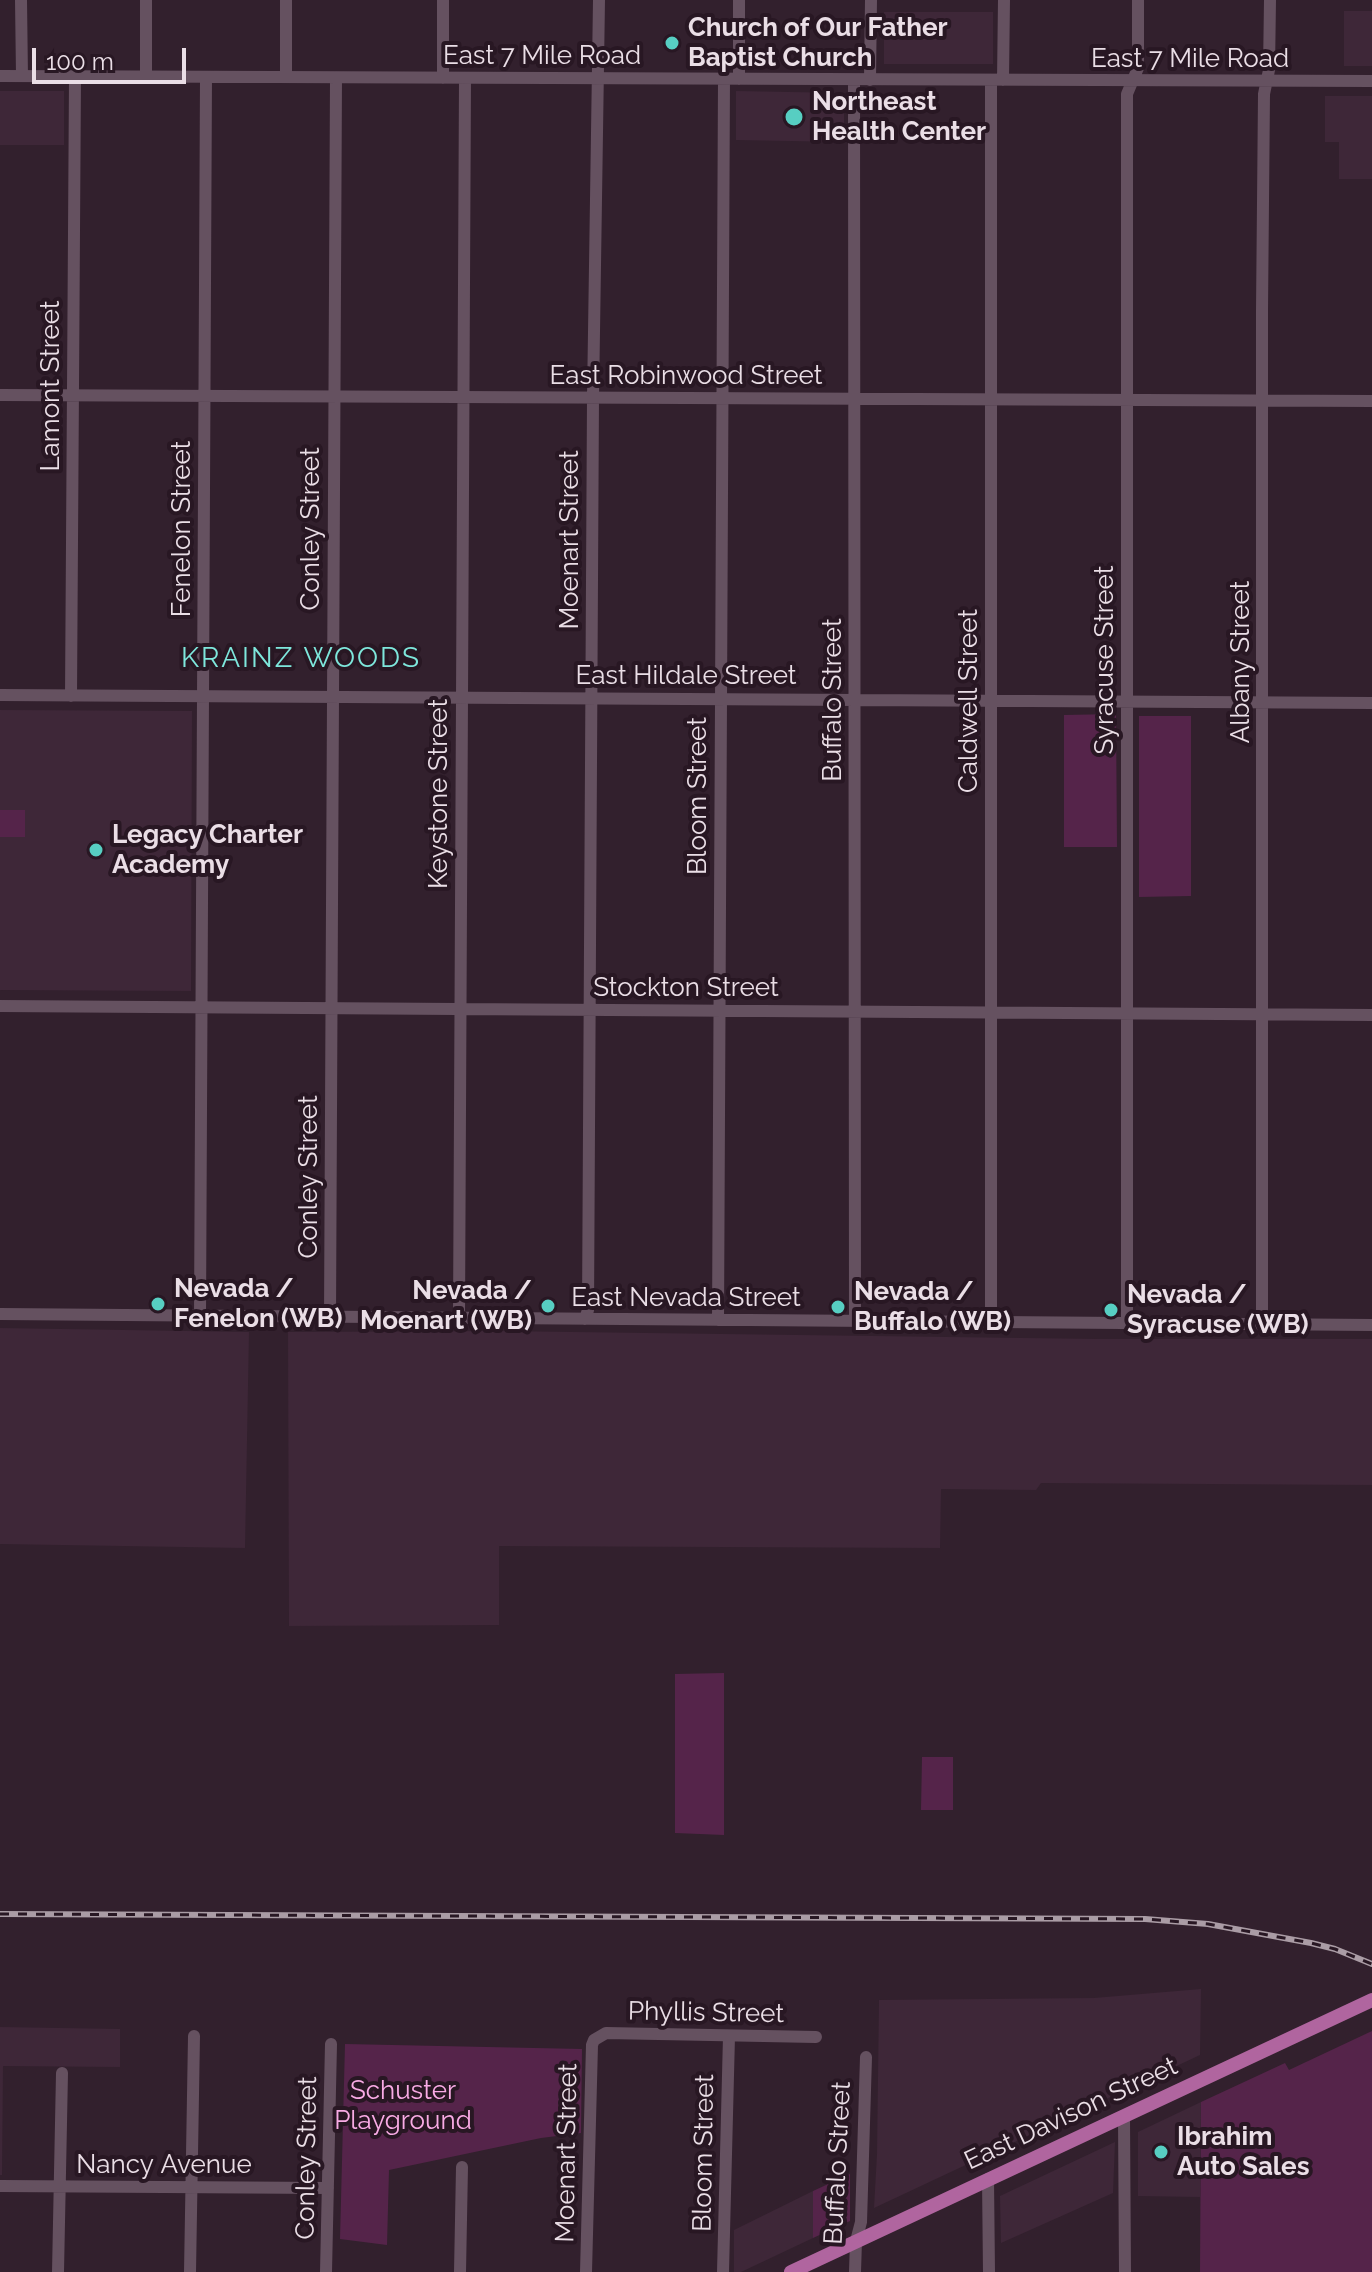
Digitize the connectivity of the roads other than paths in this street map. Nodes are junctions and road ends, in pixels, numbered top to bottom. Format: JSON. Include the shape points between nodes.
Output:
{"nodes":[{"id":1,"x":21,"y":0,"type":"edge"},
{"id":2,"x":146,"y":0,"type":"edge"},
{"id":3,"x":443,"y":0,"type":"edge"},
{"id":4,"x":599,"y":0,"type":"edge"},
{"id":5,"x":739,"y":0,"type":"edge"},
{"id":6,"x":871,"y":0,"type":"edge"},
{"id":7,"x":1004,"y":0,"type":"edge"},
{"id":8,"x":1138,"y":0,"type":"edge"},
{"id":9,"x":1270,"y":0,"type":"edge"},
{"id":10,"x":286,"y":3,"type":"edge"},
{"id":11,"x":0,"y":76,"type":"edge"},
{"id":12,"x":22,"y":76,"type":"junction"},
{"id":13,"x":75,"y":77,"type":"junction"},
{"id":14,"x":146,"y":77,"type":"junction"},
{"id":15,"x":206,"y":77,"type":"junction"},
{"id":16,"x":286,"y":77,"type":"junction"},
{"id":17,"x":336,"y":78,"type":"junction"},
{"id":18,"x":443,"y":78,"type":"junction"},
{"id":19,"x":465,"y":78,"type":"junction"},
{"id":20,"x":598,"y":79,"type":"junction"},
{"id":21,"x":724,"y":79,"type":"junction"},
{"id":22,"x":739,"y":79,"type":"junction"},
{"id":23,"x":1133,"y":79,"type":"junction"},
{"id":24,"x":854,"y":80,"type":"junction"},
{"id":25,"x":870,"y":80,"type":"junction"},
{"id":26,"x":997,"y":80,"type":"junction"},
{"id":27,"x":1266,"y":81,"type":"junction"},
{"id":28,"x":1372,"y":81,"type":"edge"},
{"id":29,"x":0,"y":395,"type":"edge"},
{"id":30,"x":73,"y":396,"type":"junction"},
{"id":31,"x":205,"y":397,"type":"junction"},
{"id":32,"x":334,"y":397,"type":"junction"},
{"id":33,"x":464,"y":397,"type":"junction"},
{"id":34,"x":593,"y":398,"type":"junction"},
{"id":35,"x":722,"y":398,"type":"junction"},
{"id":36,"x":855,"y":399,"type":"junction"},
{"id":37,"x":991,"y":400,"type":"junction"},
{"id":38,"x":1127,"y":400,"type":"junction"},
{"id":39,"x":1263,"y":401,"type":"junction"},
{"id":40,"x":1372,"y":401,"type":"edge"},
{"id":41,"x":0,"y":695,"type":"edge"},
{"id":42,"x":71,"y":696,"type":"junction"},
{"id":43,"x":204,"y":696,"type":"junction"},
{"id":44,"x":332,"y":697,"type":"junction"},
{"id":45,"x":462,"y":697,"type":"junction"},
{"id":46,"x":591,"y":698,"type":"junction"},
{"id":47,"x":721,"y":699,"type":"junction"},
{"id":48,"x":855,"y":699,"type":"junction"},
{"id":49,"x":991,"y":700,"type":"junction"},
{"id":50,"x":1127,"y":701,"type":"junction"},
{"id":51,"x":1263,"y":702,"type":"junction"},
{"id":52,"x":1372,"y":703,"type":"edge"},
{"id":53,"x":0,"y":1006,"type":"edge"},
{"id":54,"x":202,"y":1006,"type":"junction"},
{"id":55,"x":331,"y":1007,"type":"junction"},
{"id":56,"x":461,"y":1008,"type":"junction"},
{"id":57,"x":590,"y":1009,"type":"junction"},
{"id":58,"x":719,"y":1010,"type":"junction"},
{"id":59,"x":855,"y":1011,"type":"junction"},
{"id":60,"x":992,"y":1012,"type":"junction"},
{"id":61,"x":1127,"y":1013,"type":"junction"},
{"id":62,"x":1264,"y":1014,"type":"junction"},
{"id":63,"x":1372,"y":1015,"type":"edge"},
{"id":64,"x":0,"y":1314,"type":"edge"},
{"id":65,"x":200,"y":1316,"type":"junction"},
{"id":66,"x":330,"y":1317,"type":"junction"},
{"id":67,"x":459,"y":1318,"type":"junction"},
{"id":68,"x":585,"y":1319,"type":"junction"},
{"id":69,"x":718,"y":1320,"type":"junction"},
{"id":70,"x":855,"y":1321,"type":"junction"},
{"id":71,"x":991,"y":1322,"type":"junction"},
{"id":72,"x":1127,"y":1323,"type":"junction"},
{"id":73,"x":1262,"y":1324,"type":"junction"},
{"id":74,"x":1372,"y":1325,"type":"edge"},
{"id":75,"x":1367,"y":2006,"type":"edge"},
{"id":76,"x":194,"y":2036,"type":"dead end"},
{"id":77,"x":729,"y":2036,"type":"junction"},
{"id":78,"x":597,"y":2037,"type":"joint"},
{"id":79,"x":816,"y":2037,"type":"dead end"},
{"id":80,"x":331,"y":2044,"type":"dead end"},
{"id":81,"x":866,"y":2057,"type":"dead end"},
{"id":82,"x":62,"y":2073,"type":"dead end"},
{"id":83,"x":1124,"y":2117,"type":"junction"},
{"id":84,"x":462,"y":2167,"type":"dead end"},
{"id":85,"x":988,"y":2179,"type":"junction"},
{"id":86,"x":0,"y":2186,"type":"edge"},
{"id":87,"x":59,"y":2187,"type":"junction"},
{"id":88,"x":191,"y":2187,"type":"junction"},
{"id":89,"x":328,"y":2188,"type":"junction"},
{"id":90,"x":856,"y":2241,"type":"junction"},
{"id":91,"x":58,"y":2272,"type":"edge"},
{"id":92,"x":190,"y":2272,"type":"edge"},
{"id":93,"x":326,"y":2272,"type":"edge"},
{"id":94,"x":460,"y":2272,"type":"edge"},
{"id":95,"x":586,"y":2272,"type":"edge"},
{"id":96,"x":723,"y":2272,"type":"edge"},
{"id":97,"x":791,"y":2272,"type":"edge"},
{"id":98,"x":855,"y":2272,"type":"edge"},
{"id":99,"x":989,"y":2272,"type":"edge"},
{"id":100,"x":1125,"y":2272,"type":"edge"}],
"edges":[{"from":1,"to":12,"type":"street"},
{"from":2,"to":14,"type":"street"},
{"from":3,"to":18,"type":"street"},
{"from":4,"to":20,"type":"street","name":"Moenart Street"},
{"from":5,"to":22,"type":"street"},
{"from":6,"to":25,"type":"street"},
{"from":7,"to":26,"type":"street","name":"Caldwell Street"},
{"from":8,"to":23,"type":"street","name":"Syracuse Street","via":[[1138,68]]},
{"from":9,"to":27,"type":"street","name":"Albany Street"},
{"from":10,"to":16,"type":"street"},
{"from":11,"to":12,"type":"street","name":"East 7 Mile Road"},
{"from":12,"to":13,"type":"street","name":"East 7 Mile Road"},
{"from":13,"to":14,"type":"street","name":"East 7 Mile Road"},
{"from":13,"to":30,"type":"street","name":"Lamont Street"},
{"from":14,"to":15,"type":"street","name":"East 7 Mile Road"},
{"from":15,"to":16,"type":"street","name":"East 7 Mile Road"},
{"from":15,"to":31,"type":"street","name":"Fenelon Street"},
{"from":16,"to":17,"type":"street","name":"East 7 Mile Road"},
{"from":17,"to":18,"type":"street","name":"East 7 Mile Road"},
{"from":17,"to":32,"type":"street","name":"Conley Street"},
{"from":18,"to":19,"type":"street","name":"East 7 Mile Road"},
{"from":19,"to":20,"type":"street","name":"East 7 Mile Road"},
{"from":19,"to":33,"type":"street","name":"Keystone Street"},
{"from":20,"to":21,"type":"street","name":"East 7 Mile Road"},
{"from":20,"to":34,"type":"street","name":"Moenart Street"},
{"from":21,"to":22,"type":"street","name":"East 7 Mile Road"},
{"from":21,"to":35,"type":"street","name":"Bloom Street"},
{"from":22,"to":24,"type":"street","name":"East 7 Mile Road"},
{"from":23,"to":26,"type":"street","name":"East 7 Mile Road"},
{"from":23,"to":27,"type":"street","name":"East 7 Mile Road"},
{"from":23,"to":38,"type":"street","name":"Syracuse Street","via":[[1127,94]]},
{"from":24,"to":25,"type":"street","name":"East 7 Mile Road"},
{"from":24,"to":36,"type":"street","name":"Buffalo Street"},
{"from":25,"to":26,"type":"street","name":"East 7 Mile Road"},
{"from":26,"to":37,"type":"street","name":"Caldwell Street"},
{"from":27,"to":28,"type":"street","name":"East 7 Mile Road"},
{"from":27,"to":39,"type":"street","name":"Albany Street"},
{"from":29,"to":30,"type":"street","name":"East Robinwood Street"},
{"from":30,"to":31,"type":"street","name":"East Robinwood Street"},
{"from":30,"to":42,"type":"street","name":"Lamont Street"},
{"from":31,"to":32,"type":"street","name":"East Robinwood Street"},
{"from":31,"to":43,"type":"street","name":"Fenelon Street"},
{"from":32,"to":33,"type":"street","name":"East Robinwood Street"},
{"from":32,"to":44,"type":"street","name":"Conley Street"},
{"from":33,"to":34,"type":"street","name":"East Robinwood Street"},
{"from":33,"to":45,"type":"street","name":"Keystone Street"},
{"from":34,"to":35,"type":"street","name":"East Robinwood Street"},
{"from":34,"to":46,"type":"street","name":"Moenart Street"},
{"from":35,"to":36,"type":"street","name":"East Robinwood Street"},
{"from":35,"to":47,"type":"street","name":"Bloom Street"},
{"from":36,"to":37,"type":"street","name":"East Robinwood Street"},
{"from":36,"to":48,"type":"street","name":"Buffalo Street"},
{"from":37,"to":38,"type":"street","name":"East Robinwood Street"},
{"from":37,"to":49,"type":"street","name":"Caldwell Street"},
{"from":38,"to":39,"type":"street","name":"East Robinwood Street"},
{"from":38,"to":50,"type":"street","name":"Syracuse Street"},
{"from":39,"to":40,"type":"street","name":"East Robinwood Street"},
{"from":39,"to":51,"type":"street","name":"Albany Street"},
{"from":41,"to":42,"type":"street","name":"East Hildale Street"},
{"from":42,"to":43,"type":"street","name":"East Hildale Street"},
{"from":43,"to":44,"type":"street","name":"East Hildale Street"},
{"from":43,"to":54,"type":"street","name":"Fenelon Street"},
{"from":44,"to":45,"type":"street","name":"East Hildale Street"},
{"from":44,"to":55,"type":"street","name":"Conley Street"},
{"from":45,"to":46,"type":"street","name":"East Hildale Street"},
{"from":45,"to":56,"type":"street","name":"Keystone Street"},
{"from":46,"to":47,"type":"street","name":"East Hildale Street"},
{"from":46,"to":57,"type":"street","name":"Moenart Street"},
{"from":47,"to":48,"type":"street","name":"East Hildale Street"},
{"from":47,"to":58,"type":"street","name":"Bloom Street"},
{"from":48,"to":49,"type":"street","name":"East Hildale Street"},
{"from":48,"to":59,"type":"street","name":"Buffalo Street"},
{"from":49,"to":50,"type":"street","name":"East Hildale Street"},
{"from":49,"to":60,"type":"street","name":"Caldwell Street"},
{"from":50,"to":51,"type":"street","name":"East Hildale Street"},
{"from":50,"to":61,"type":"street","name":"Syracuse Street"},
{"from":51,"to":52,"type":"street","name":"East Hildale Street"},
{"from":51,"to":62,"type":"street","name":"Albany Street"},
{"from":53,"to":54,"type":"street","name":"Stockton Street"},
{"from":54,"to":55,"type":"street","name":"Stockton Street"},
{"from":54,"to":65,"type":"street","name":"Fenelon Street"},
{"from":55,"to":56,"type":"street","name":"Stockton Street"},
{"from":55,"to":66,"type":"street","name":"Conley Street"},
{"from":56,"to":57,"type":"street","name":"Stockton Street"},
{"from":56,"to":67,"type":"street","name":"Keystone Street"},
{"from":57,"to":58,"type":"street","name":"Stockton Street"},
{"from":57,"to":68,"type":"street","name":"Moenart Street"},
{"from":58,"to":59,"type":"street","name":"Stockton Street"},
{"from":58,"to":69,"type":"street","name":"Bloom Street"},
{"from":59,"to":60,"type":"street","name":"Stockton Street"},
{"from":59,"to":70,"type":"street","name":"Buffalo Street"},
{"from":60,"to":61,"type":"street","name":"Stockton Street"},
{"from":60,"to":71,"type":"street","name":"Caldwell Street"},
{"from":61,"to":62,"type":"street","name":"Stockton Street"},
{"from":61,"to":72,"type":"street","name":"Syracuse Street"},
{"from":62,"to":63,"type":"street","name":"Stockton Street"},
{"from":62,"to":73,"type":"street","name":"Albany Street"},
{"from":64,"to":65,"type":"street","name":"East Nevada Street"},
{"from":65,"to":66,"type":"street","name":"East Nevada Street"},
{"from":66,"to":67,"type":"street","name":"East Nevada Street"},
{"from":67,"to":68,"type":"street","name":"East Nevada Street"},
{"from":68,"to":69,"type":"street","name":"East Nevada Street"},
{"from":69,"to":70,"type":"street","name":"East Nevada Street"},
{"from":70,"to":71,"type":"street","name":"East Nevada Street"},
{"from":71,"to":72,"type":"street","name":"East Nevada Street"},
{"from":72,"to":73,"type":"street","name":"East Nevada Street"},
{"from":73,"to":74,"type":"street","name":"East Nevada Street"},
{"from":75,"to":83,"type":"main road","name":"East Davison Street"},
{"from":76,"to":88,"type":"street"},
{"from":77,"to":78,"type":"street","name":"Phyllis Street"},
{"from":77,"to":79,"type":"street","name":"Phyllis Street"},
{"from":77,"to":96,"type":"street","name":"Bloom Street"},
{"from":78,"to":95,"type":"street","name":"Moenart Street","via":[[592,2045]]},
{"from":80,"to":89,"type":"street","name":"Conley Street"},
{"from":81,"to":90,"type":"street","name":"Buffalo Street"},
{"from":82,"to":87,"type":"street"},
{"from":83,"to":85,"type":"main road","name":"East Davison Street"},
{"from":83,"to":100,"type":"street"},
{"from":84,"to":94,"type":"street"},
{"from":85,"to":90,"type":"main road","name":"East Davison Street"},
{"from":85,"to":99,"type":"street"},
{"from":86,"to":87,"type":"street","name":"Nancy Avenue"},
{"from":87,"to":88,"type":"street","name":"Nancy Avenue"},
{"from":87,"to":91,"type":"street"},
{"from":88,"to":89,"type":"street","name":"Nancy Avenue"},
{"from":88,"to":92,"type":"street"},
{"from":89,"to":93,"type":"street","name":"Conley Street"},
{"from":90,"to":97,"type":"main road","name":"East Davison Street"},
{"from":90,"to":98,"type":"street","name":"Buffalo Street"}]}
